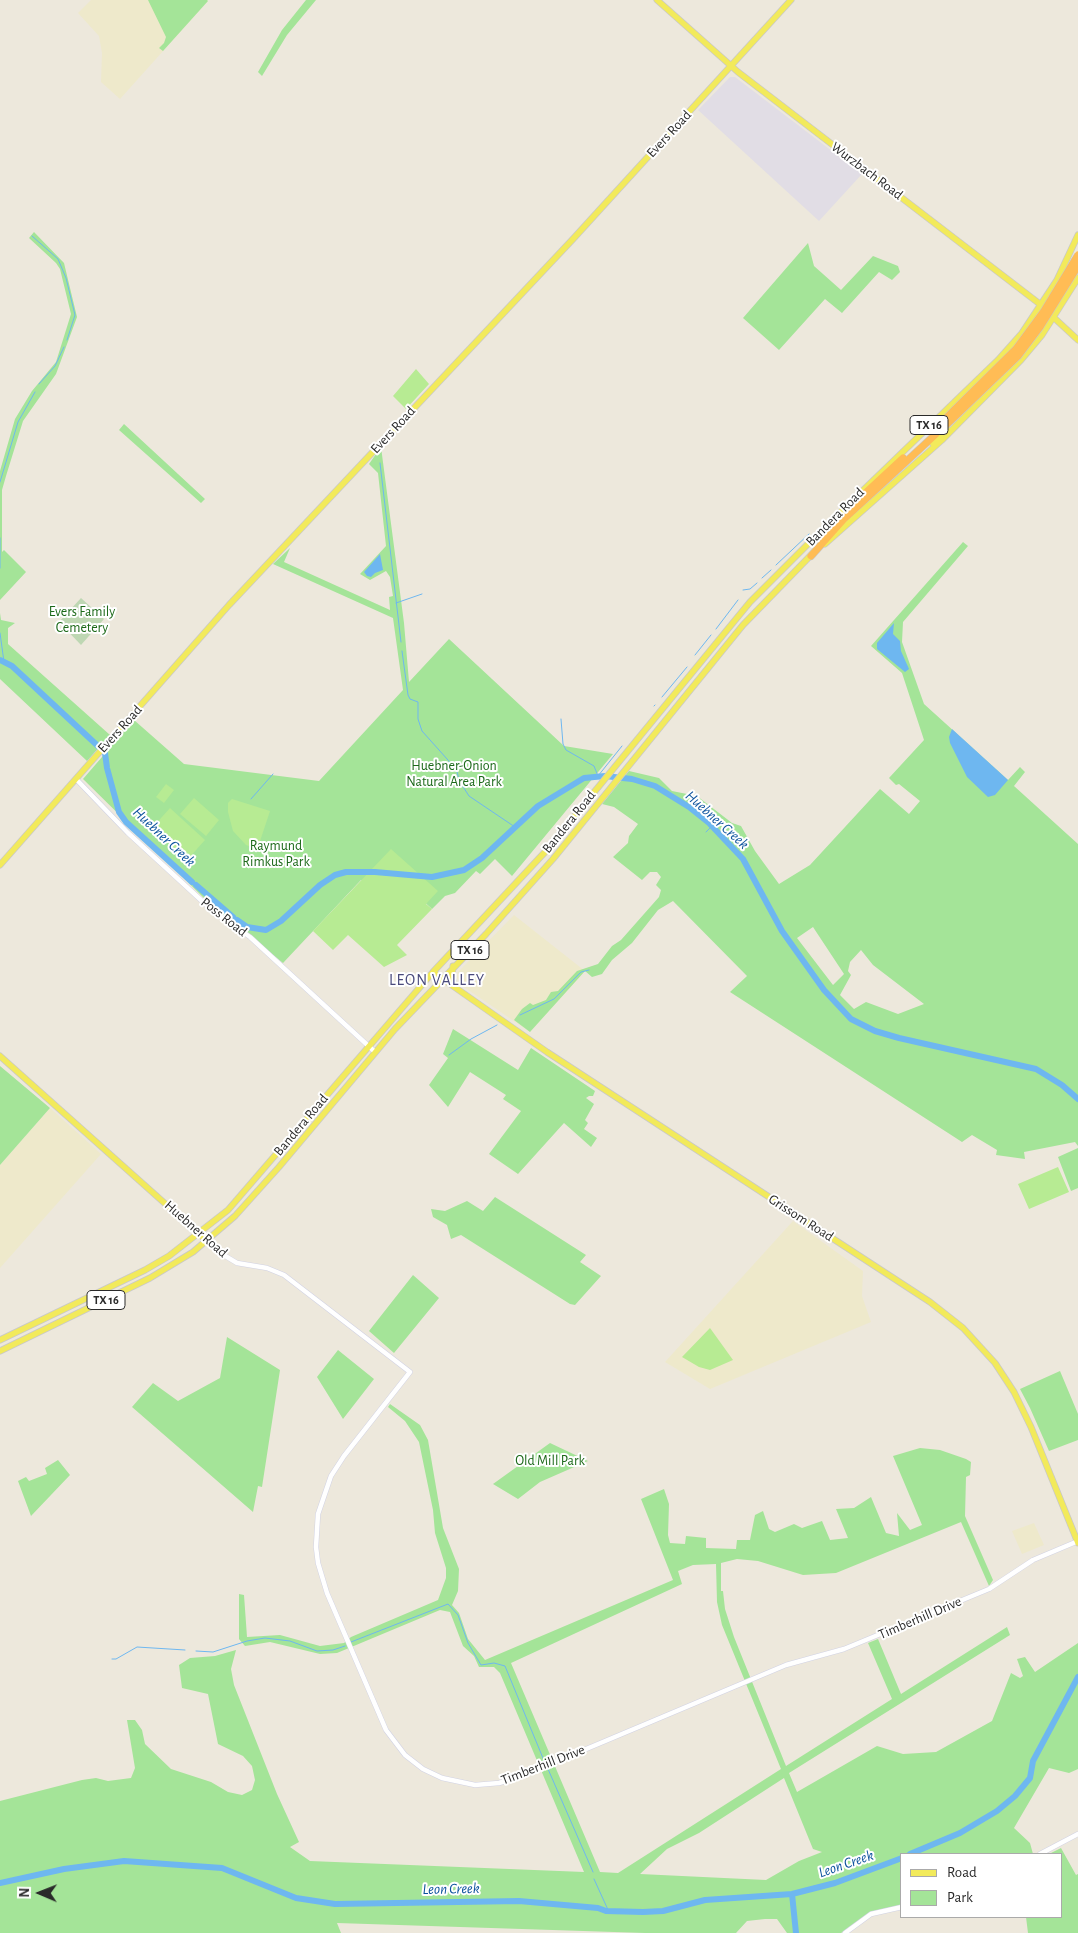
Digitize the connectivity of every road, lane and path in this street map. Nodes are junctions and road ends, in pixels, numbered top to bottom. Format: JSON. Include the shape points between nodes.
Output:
{"nodes":[{"id":1,"x":657,"y":0,"type":"edge"},
{"id":2,"x":791,"y":0,"type":"edge"},
{"id":3,"x":731,"y":66,"type":"junction"},
{"id":4,"x":1078,"y":235,"type":"edge"},
{"id":5,"x":1078,"y":255,"type":"edge"},
{"id":6,"x":1078,"y":266,"type":"edge"},
{"id":7,"x":1078,"y":278,"type":"edge"},
{"id":8,"x":1042,"y":306,"type":"junction"},
{"id":9,"x":1054,"y":317,"type":"junction"},
{"id":10,"x":1078,"y":340,"type":"edge"},
{"id":11,"x":970,"y":386,"type":"junction"},
{"id":12,"x":976,"y":406,"type":"junction"},
{"id":13,"x":923,"y":431,"type":"junction"},
{"id":14,"x":935,"y":433,"type":"junction"},
{"id":15,"x":923,"y":458,"type":"junction"},
{"id":16,"x":811,"y":541,"type":"junction"},
{"id":17,"x":811,"y":556,"type":"junction"},
{"id":18,"x":76,"y":779,"type":"junction"},
{"id":19,"x":0,"y":864,"type":"edge"},
{"id":20,"x":453,"y":966,"type":"junction"},
{"id":21,"x":433,"y":972,"type":"junction"},
{"id":22,"x":442,"y":978,"type":"junction"},
{"id":23,"x":456,"y":988,"type":"junction"},
{"id":24,"x":368,"y":1045,"type":"junction"},
{"id":25,"x":376,"y":1052,"type":"junction"},
{"id":26,"x":0,"y":1056,"type":"edge"},
{"id":27,"x":323,"y":1099,"type":"junction"},
{"id":28,"x":331,"y":1105,"type":"junction"},
{"id":29,"x":200,"y":1234,"type":"junction"},
{"id":30,"x":207,"y":1240,"type":"junction"},
{"id":31,"x":113,"y":1286,"type":"junction"},
{"id":32,"x":116,"y":1294,"type":"junction"},
{"id":33,"x":0,"y":1340,"type":"edge"},
{"id":34,"x":0,"y":1351,"type":"edge"},
{"id":35,"x":410,"y":1372,"type":"joint"},
{"id":36,"x":1078,"y":1542,"type":"edge"},
{"id":37,"x":1078,"y":1834,"type":"edge"},
{"id":38,"x":1042,"y":1853,"type":"edge"},
{"id":39,"x":900,"y":1907,"type":"edge"},
{"id":40,"x":846,"y":1933,"type":"edge"}],
"edges":[{"from":1,"to":3,"type":"main road","name":"Wurzbach Road"},
{"from":2,"to":3,"type":"main road","name":"Evers Road"},
{"from":3,"to":8,"type":"main road","name":"Wurzbach Road"},
{"from":3,"to":18,"type":"main road","name":"Evers Road","via":[[253,579]]},
{"from":4,"to":8,"type":"main road","name":"Bandera Road","number":"TX 16"},
{"from":5,"to":14,"type":"highway","bridge":true,"via":[[1016,348]]},
{"from":6,"to":14,"type":"highway","bridge":true,"via":[[1018,356]]},
{"from":7,"to":9,"type":"main road","name":"Bandera Road","number":"TX 16"},
{"from":8,"to":9,"type":"main road","name":"Wurzbach Road"},
{"from":8,"to":11,"type":"main road","name":"Bandera Road","number":"TX 16","via":[[1022,333]]},
{"from":9,"to":10,"type":"main road","name":"Wurzbach Road"},
{"from":9,"to":12,"type":"main road","name":"Bandera Road","number":"TX 16","via":[[1021,360]]},
{"from":11,"to":12,"type":"main road","via":[[956,406],[966,414]]},
{"from":11,"to":13,"type":"main road","name":"Bandera Road","number":"TX 16"},
{"from":12,"to":15,"type":"main road","name":"Bandera Road","number":"TX 16"},
{"from":13,"to":15,"type":"main road","via":[[940,419],[948,426],[927,448]]},
{"from":13,"to":16,"type":"main road","name":"Bandera Road","number":"TX 16"},
{"from":14,"to":16,"type":"highway"},
{"from":14,"to":17,"type":"highway","via":[[844,519]]},
{"from":15,"to":17,"type":"main road","name":"Bandera Road","number":"TX 16"},
{"from":16,"to":21,"type":"main road","name":"Bandera Road","number":"TX 16","via":[[750,602],[545,852]]},
{"from":17,"to":20,"type":"main road","name":"Bandera Road","number":"TX 16","via":[[743,625],[529,886]]},
{"from":18,"to":19,"type":"main road","name":"Evers Road"},
{"from":18,"to":24,"type":"street","name":"Poss Road","via":[[214,912],[250,937]]},
{"from":20,"to":22,"type":"main road","name":"Bandera Road","number":"TX 16"},
{"from":20,"to":23,"type":"main road"},
{"from":21,"to":22,"type":"main road","name":"Grissom Road"},
{"from":21,"to":24,"type":"main road","name":"Bandera Road","number":"TX 16"},
{"from":22,"to":23,"type":"main road","name":"Grissom Road"},
{"from":22,"to":25,"type":"main road","name":"Bandera Road","number":"TX 16"},
{"from":23,"to":36,"type":"main road","name":"Grissom Road","via":[[544,1050],[922,1296],[963,1328],[995,1363],[1014,1392]]},
{"from":24,"to":25,"type":"street","name":"Poss Road"},
{"from":24,"to":27,"type":"main road","name":"Bandera Road","number":"TX 16"},
{"from":25,"to":28,"type":"main road","name":"Bandera Road","number":"TX 16"},
{"from":26,"to":29,"type":"main road","name":"Huebner Road"},
{"from":27,"to":28,"type":"main road"},
{"from":27,"to":29,"type":"main road","name":"Bandera Road","number":"TX 16","via":[[228,1210]]},
{"from":28,"to":30,"type":"main road","name":"Bandera Road","number":"TX 16","via":[[248,1203]]},
{"from":29,"to":30,"type":"main road","name":"Huebner Road"},
{"from":29,"to":31,"type":"main road","name":"Bandera Road","number":"TX 16","via":[[163,1260]]},
{"from":30,"to":32,"type":"main road","name":"Bandera Road","number":"TX 16","via":[[173,1264]]},
{"from":30,"to":35,"type":"street","name":"Huebner Road","via":[[236,1263],[267,1268],[284,1275]]},
{"from":31,"to":32,"type":"main road"},
{"from":31,"to":33,"type":"main road","name":"Bandera Road","number":"TX 16"},
{"from":32,"to":34,"type":"main road","name":"Bandera Road","number":"TX 16"},
{"from":35,"to":36,"type":"street","name":"Timberhill Drive","via":[[331,1476],[318,1514],[318,1563],[327,1592],[392,1739],[405,1755],[423,1768],[462,1784],[510,1781],[796,1661],[844,1649],[988,1589],[1033,1560]]},
{"from":37,"to":38,"type":"street"},
{"from":39,"to":40,"type":"street","via":[[871,1914]]}]}
